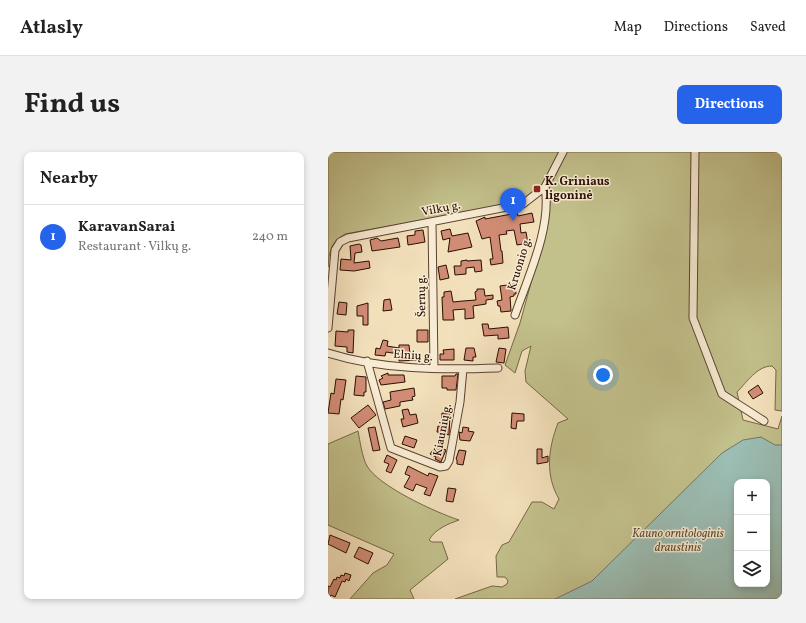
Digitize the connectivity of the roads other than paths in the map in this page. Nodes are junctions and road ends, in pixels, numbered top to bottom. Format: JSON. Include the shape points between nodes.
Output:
{"nodes":[{"id":1,"x":563,"y":152,"type":"edge"},
{"id":2,"x":695,"y":152,"type":"edge"},
{"id":3,"x":545,"y":187,"type":"junction"},
{"id":4,"x":432,"y":222,"type":"junction"},
{"id":5,"x":515,"y":315,"type":"dead end"},
{"id":6,"x":328,"y":328,"type":"edge"},
{"id":7,"x":328,"y":353,"type":"edge"},
{"id":8,"x":367,"y":361,"type":"junction"},
{"id":9,"x":434,"y":368,"type":"junction"},
{"id":10,"x":498,"y":368,"type":"dead end"},
{"id":11,"x":463,"y":369,"type":"junction"},
{"id":12,"x":764,"y":421,"type":"dead end"}],
"edges":[{"from":1,"to":3,"type":"street"},
{"from":2,"to":12,"type":"street","via":[[693,318],[722,394]]},
{"from":3,"to":4,"type":"street","name":"Vilkų g.","via":[[519,205]]},
{"from":3,"to":5,"type":"street","name":"Kruonio g.","via":[[547,202],[538,247]]},
{"from":4,"to":6,"type":"street","name":"Vilkų g.","via":[[348,238],[338,244],[334,257]]},
{"from":4,"to":9,"type":"street","name":"Šernų g."},
{"from":7,"to":8,"type":"street","name":"Elnių g."},
{"from":8,"to":9,"type":"street","name":"Elnių g."},
{"from":8,"to":11,"type":"street","name":"Kiaunių g.","via":[[391,448],[440,467],[446,466],[449,461]]},
{"from":9,"to":11,"type":"street","name":"Elnių g."},
{"from":10,"to":11,"type":"street","name":"Elnių g."}]}
